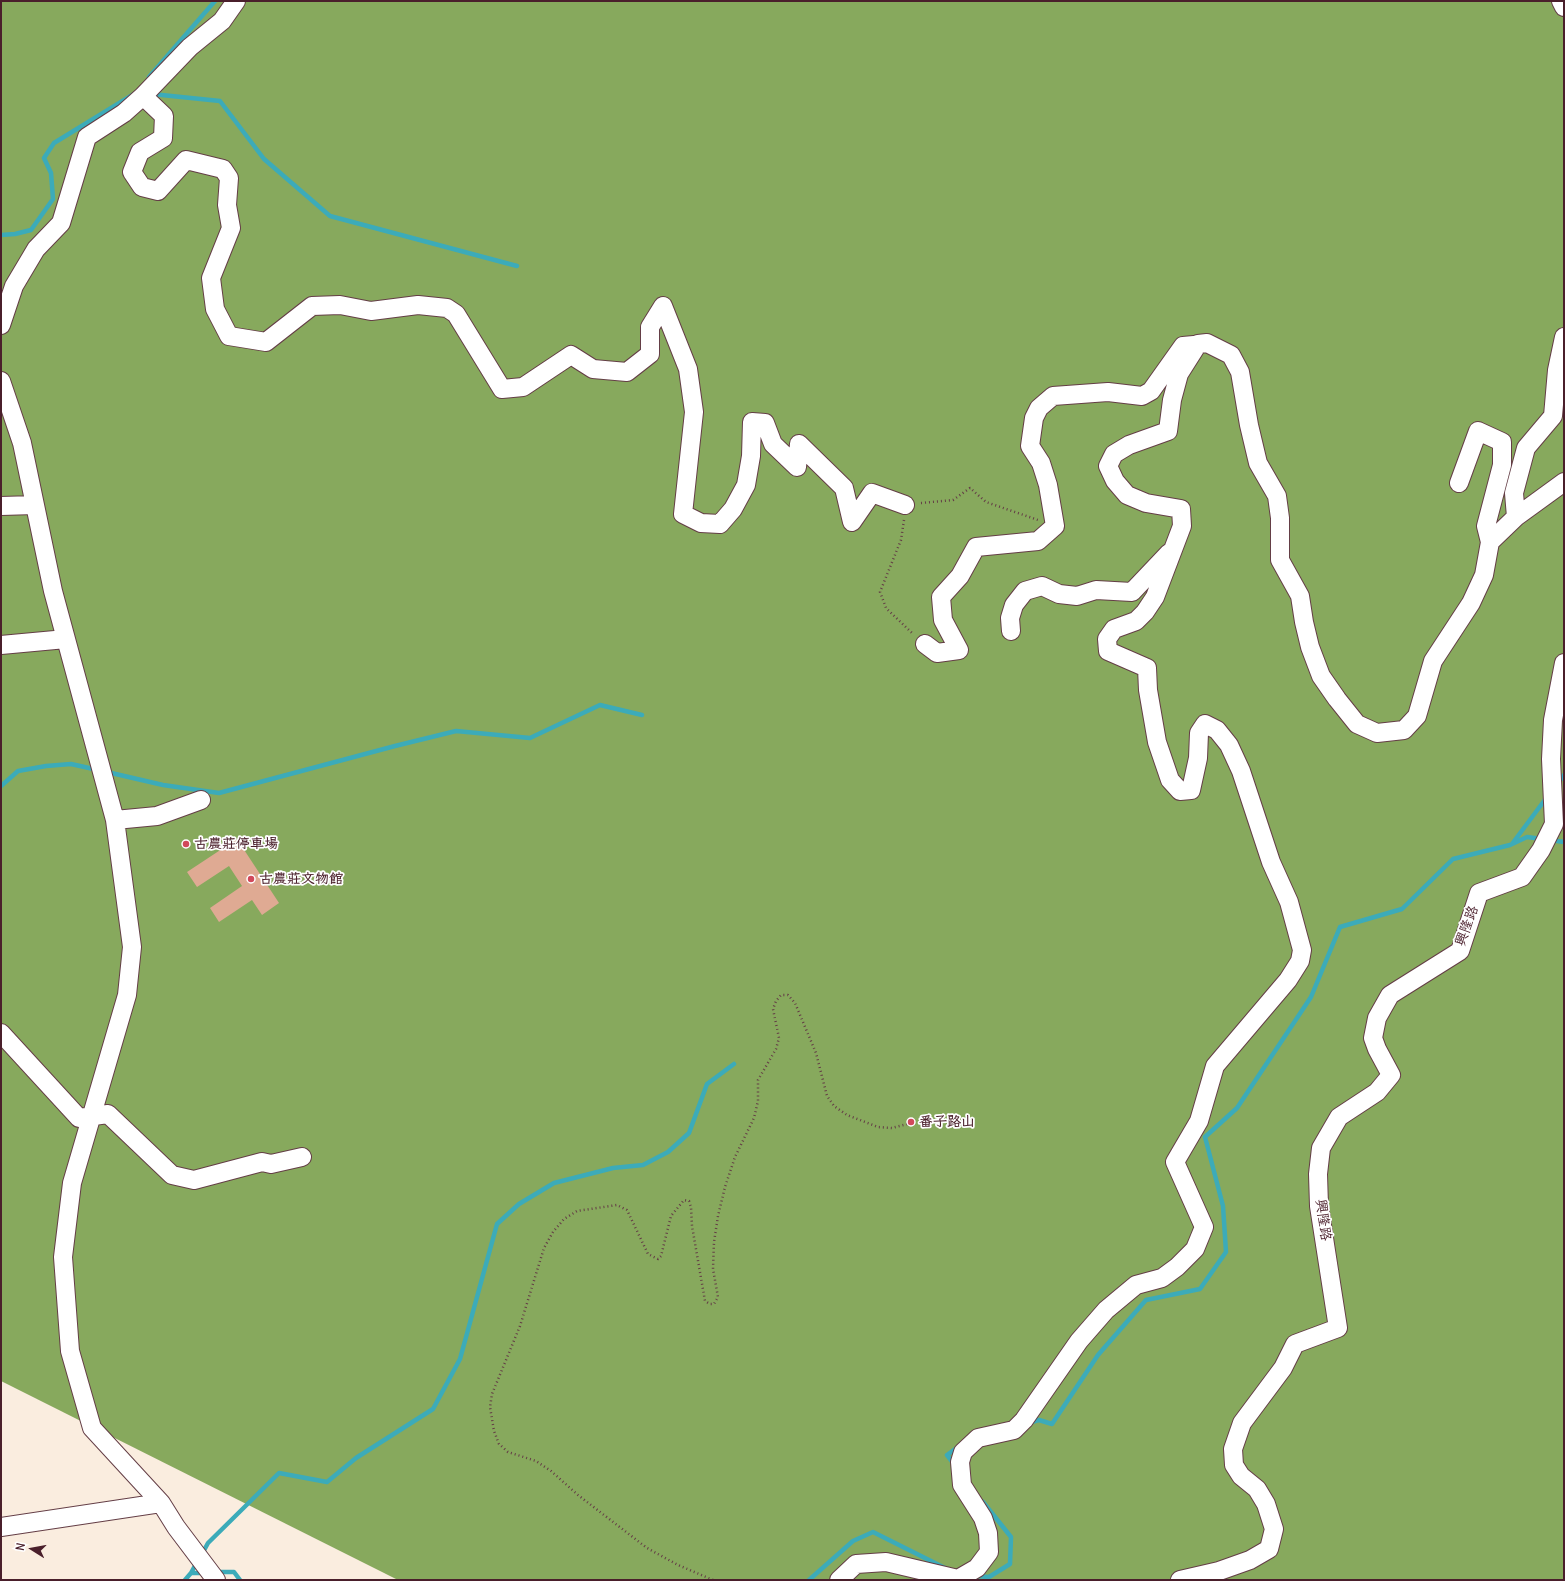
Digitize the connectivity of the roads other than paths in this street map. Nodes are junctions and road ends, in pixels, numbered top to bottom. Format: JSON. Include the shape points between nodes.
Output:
{"nodes":[{"id":1,"x":236,"y":1,"type":"edge"},
{"id":2,"x":1560,"y":1,"type":"edge"},
{"id":3,"x":1564,"y":7,"type":"edge"},
{"id":4,"x":143,"y":96,"type":"junction"},
{"id":5,"x":1,"y":325,"type":"edge"},
{"id":6,"x":1564,"y":337,"type":"edge"},
{"id":7,"x":1198,"y":344,"type":"junction"},
{"id":8,"x":1,"y":381,"type":"edge"},
{"id":9,"x":1564,"y":482,"type":"edge"},
{"id":10,"x":1460,"y":483,"type":"dead end"},
{"id":11,"x":35,"y":505,"type":"junction"},
{"id":12,"x":905,"y":505,"type":"road end"},
{"id":13,"x":1,"y":506,"type":"edge"},
{"id":14,"x":1516,"y":517,"type":"junction"},
{"id":15,"x":1490,"y":542,"type":"junction"},
{"id":16,"x":1172,"y":550,"type":"junction"},
{"id":17,"x":1011,"y":631,"type":"dead end"},
{"id":18,"x":66,"y":639,"type":"junction"},
{"id":19,"x":925,"y":644,"type":"road end"},
{"id":20,"x":1,"y":645,"type":"edge"},
{"id":21,"x":1564,"y":663,"type":"edge"},
{"id":22,"x":201,"y":800,"type":"dead end"},
{"id":23,"x":115,"y":820,"type":"junction"},
{"id":24,"x":1,"y":1033,"type":"edge"},
{"id":25,"x":90,"y":1116,"type":"junction"},
{"id":26,"x":302,"y":1157,"type":"dead end"},
{"id":27,"x":161,"y":1503,"type":"junction"},
{"id":28,"x":1,"y":1527,"type":"edge"},
{"id":29,"x":216,"y":1580,"type":"edge"},
{"id":30,"x":839,"y":1580,"type":"edge"},
{"id":31,"x":1180,"y":1580,"type":"edge"}],
"edges":[{"from":1,"to":4,"type":"street","via":[[222,20],[190,47]]},
{"from":2,"to":3,"type":"street"},
{"from":4,"to":5,"type":"street","via":[[124,113],[87,137],[61,223],[36,249],[14,286]]},
{"from":4,"to":12,"type":"street","via":[[164,116],[163,138],[140,152],[132,172],[142,187],[158,191],[186,160],[223,169],[229,178],[227,205],[231,228],[211,278],[215,309],[229,336],[266,342],[312,306],[340,305],[371,311],[418,305],[447,308],[456,314],[502,389],[523,387],[571,355],[593,369],[627,372],[650,354],[650,327],[663,306],[688,369],[694,412],[683,514],[701,523],[720,524],[733,509],[746,485],[751,456],[752,422],[765,423],[773,444],[797,467],[799,444],[844,488],[852,522],[872,493]]},
{"from":6,"to":14,"type":"street","via":[[1557,370],[1553,416],[1526,448],[1514,493]]},
{"from":7,"to":15,"type":"street","via":[[1207,343],[1231,355],[1240,372],[1258,463],[1277,496],[1280,560],[1300,596],[1308,641],[1322,676],[1337,700],[1357,724],[1377,733],[1404,730],[1417,716],[1433,661],[1471,603],[1484,575]]},
{"from":7,"to":16,"type":"street","via":[[1179,374],[1168,431],[1129,445],[1114,454],[1108,466],[1114,481],[1127,495],[1146,503],[1180,509],[1182,526]]},
{"from":7,"to":19,"type":"street","via":[[1183,346],[1151,391],[1142,396],[1108,392],[1060,395],[1053,396],[1039,408],[1034,418],[1030,446],[1041,463],[1048,485],[1055,526],[1038,541],[976,547],[960,576],[941,597],[944,620],[958,650],[937,653]]},
{"from":8,"to":11,"type":"street","via":[[22,443]]},
{"from":9,"to":14,"type":"street"},
{"from":10,"to":15,"type":"street","via":[[1478,431],[1502,442],[1502,464],[1486,526]]},
{"from":11,"to":13,"type":"street"},
{"from":11,"to":18,"type":"street","via":[[52,591]]},
{"from":14,"to":15,"type":"street"},
{"from":16,"to":17,"type":"street","via":[[1132,592],[1096,590],[1077,596],[1059,594],[1042,586],[1025,591],[1014,605],[1010,618]]},
{"from":16,"to":30,"type":"street","via":[[1155,597],[1136,621],[1114,629],[1107,639],[1108,651],[1147,668],[1157,742],[1170,780],[1180,791],[1191,790],[1198,758],[1199,733],[1205,724],[1217,730],[1229,745],[1241,770],[1270,862],[1289,902],[1302,950],[1300,961],[1288,980],[1215,1066],[1199,1121],[1175,1162],[1204,1227],[1195,1249],[1162,1278],[1136,1285],[1106,1310],[1079,1341],[1024,1420],[1014,1430],[978,1438],[963,1452],[960,1462],[962,1485],[983,1518],[988,1533],[989,1552],[981,1563],[958,1579],[886,1562],[856,1564]]},
{"from":18,"to":20,"type":"street"},
{"from":18,"to":23,"type":"street"},
{"from":21,"to":31,"type":"street","name":"興隆路","via":[[1553,720],[1551,759],[1554,824],[1541,850],[1522,877],[1479,893],[1460,950],[1390,995],[1377,1018],[1373,1038],[1376,1049],[1391,1075],[1377,1092],[1339,1117],[1321,1148],[1318,1174],[1320,1206],[1338,1328],[1295,1344],[1283,1368],[1242,1423],[1234,1449],[1234,1465],[1241,1476],[1257,1489],[1266,1504],[1274,1528],[1269,1548],[1250,1560],[1219,1571]]},
{"from":22,"to":23,"type":"street","via":[[157,816]]},
{"from":23,"to":25,"type":"street","via":[[132,947],[127,995]]},
{"from":24,"to":25,"type":"street","via":[[79,1118]]},
{"from":25,"to":26,"type":"street","via":[[108,1114],[172,1175],[194,1180],[262,1162],[272,1164]]},
{"from":25,"to":27,"type":"street","via":[[72,1182],[63,1257],[70,1351],[92,1428]]},
{"from":27,"to":28,"type":"street"},
{"from":27,"to":29,"type":"street"}]}
